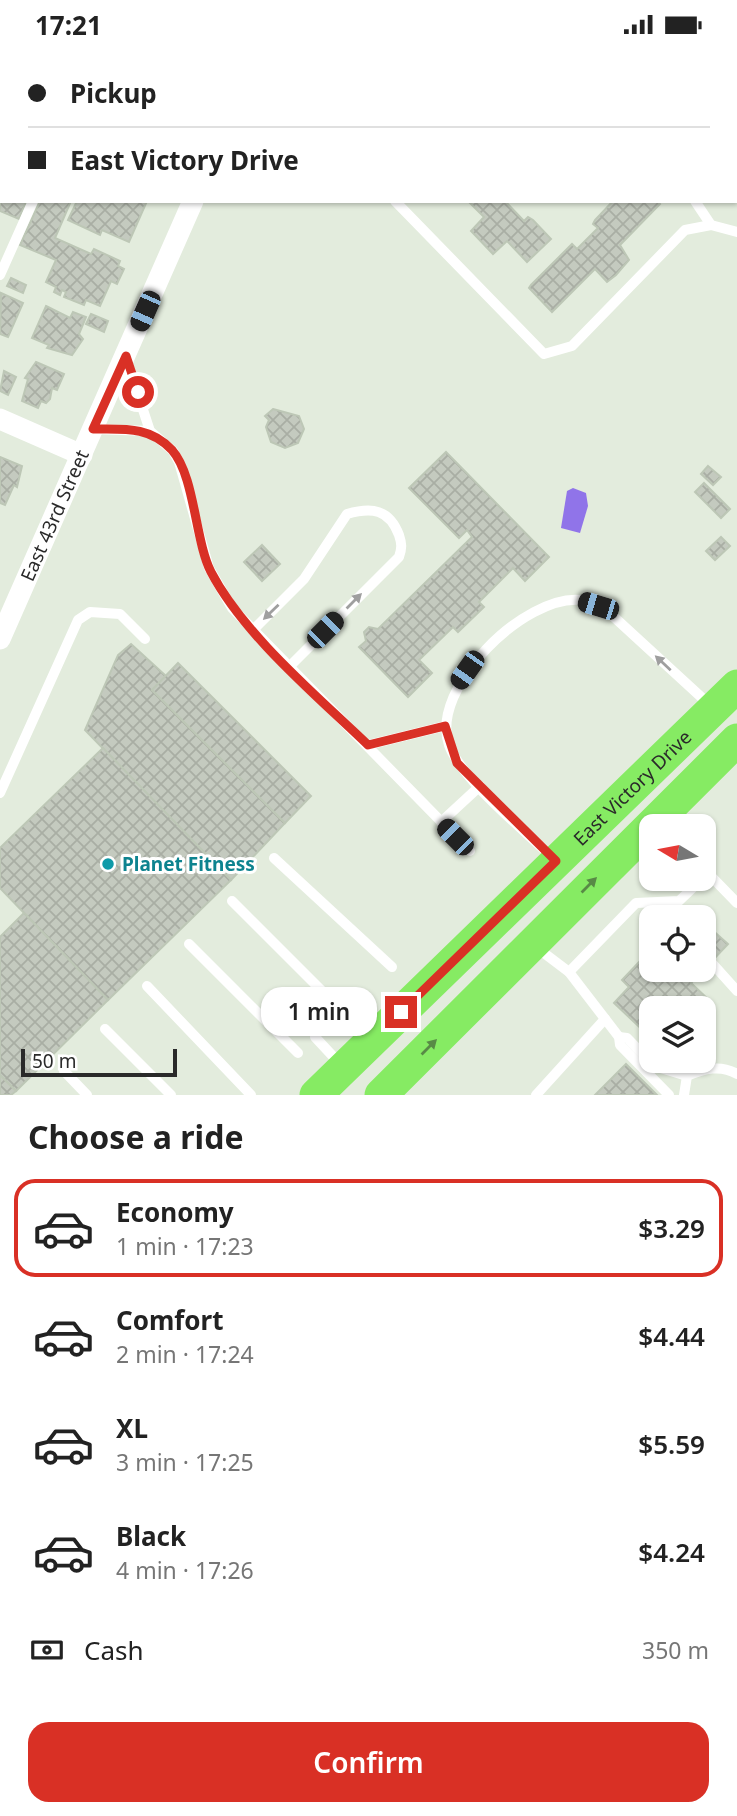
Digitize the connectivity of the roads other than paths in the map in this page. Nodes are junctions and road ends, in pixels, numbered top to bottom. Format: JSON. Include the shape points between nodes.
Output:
{"nodes":[{"id":1,"x":32,"y":203,"type":"edge"},
{"id":2,"x":192,"y":203,"type":"edge"},
{"id":3,"x":398,"y":203,"type":"edge"},
{"id":4,"x":696,"y":203,"type":"edge"},
{"id":5,"x":711,"y":225,"type":"junction"},
{"id":6,"x":737,"y":232,"type":"edge"},
{"id":7,"x":0,"y":275,"type":"edge"},
{"id":8,"x":126,"y":356,"type":"junction"},
{"id":9,"x":0,"y":419,"type":"edge"},
{"id":10,"x":93,"y":429,"type":"junction"},
{"id":11,"x":150,"y":431,"type":"junction"},
{"id":12,"x":82,"y":455,"type":"junction"},
{"id":13,"x":253,"y":630,"type":"junction"},
{"id":14,"x":0,"y":639,"type":"edge"},
{"id":15,"x":145,"y":639,"type":"dead end"},
{"id":16,"x":289,"y":667,"type":"junction"},
{"id":17,"x":737,"y":686,"type":"edge"},
{"id":18,"x":714,"y":709,"type":"junction"},
{"id":19,"x":445,"y":726,"type":"junction"},
{"id":20,"x":737,"y":740,"type":"edge"},
{"id":21,"x":368,"y":745,"type":"junction"},
{"id":22,"x":480,"y":786,"type":"junction"},
{"id":23,"x":0,"y":793,"type":"edge"},
{"id":24,"x":667,"y":814,"type":"edge"},
{"id":25,"x":440,"y":822,"type":"junction"},
{"id":26,"x":639,"y":841,"type":"edge"},
{"id":27,"x":470,"y":851,"type":"dead end"},
{"id":28,"x":274,"y":858,"type":"dead end"},
{"id":29,"x":556,"y":861,"type":"junction"},
{"id":30,"x":716,"y":885,"type":"edge"},
{"id":31,"x":689,"y":891,"type":"edge"},
{"id":32,"x":232,"y":901,"type":"dead end"},
{"id":33,"x":737,"y":903,"type":"edge"},
{"id":34,"x":665,"y":904,"type":"joint"},
{"id":35,"x":531,"y":943,"type":"junction"},
{"id":36,"x":189,"y":944,"type":"dead end"},
{"id":37,"x":392,"y":967,"type":"dead end"},
{"id":38,"x":716,"y":968,"type":"edge"},
{"id":39,"x":569,"y":972,"type":"junction"},
{"id":40,"x":147,"y":986,"type":"dead end"},
{"id":41,"x":737,"y":991,"type":"edge"},
{"id":42,"x":342,"y":1012,"type":"dead end"},
{"id":43,"x":605,"y":1019,"type":"junction"},
{"id":44,"x":105,"y":1029,"type":"dead end"},
{"id":45,"x":316,"y":1037,"type":"dead end"},
{"id":46,"x":619,"y":1037,"type":"junction"},
{"id":47,"x":298,"y":1053,"type":"dead end"},
{"id":48,"x":344,"y":1068,"type":"junction"},
{"id":49,"x":64,"y":1071,"type":"dead end"},
{"id":50,"x":737,"y":1074,"type":"edge"},
{"id":51,"x":687,"y":1076,"type":"junction"},
{"id":52,"x":86,"y":1095,"type":"edge"},
{"id":53,"x":172,"y":1095,"type":"edge"},
{"id":54,"x":251,"y":1095,"type":"edge"},
{"id":55,"x":316,"y":1095,"type":"edge"},
{"id":56,"x":381,"y":1095,"type":"edge"},
{"id":57,"x":536,"y":1095,"type":"edge"},
{"id":58,"x":669,"y":1095,"type":"edge"},
{"id":59,"x":684,"y":1095,"type":"edge"}],
"edges":[{"from":1,"to":7,"type":"lane"},
{"from":2,"to":8,"type":"street","name":"East 43rd Street"},
{"from":3,"to":5,"type":"lane","via":[[544,354],[572,346],[685,230]]},
{"from":4,"to":5,"type":"lane"},
{"from":5,"to":6,"type":"lane"},
{"from":8,"to":10,"type":"street","name":"East 43rd Street"},
{"from":8,"to":11,"type":"lane"},
{"from":9,"to":12,"type":"street"},
{"from":10,"to":11,"type":"lane"},
{"from":10,"to":12,"type":"street","name":"East 43rd Street"},
{"from":11,"to":13,"type":"lane","via":[[179,462],[209,568],[232,608]]},
{"from":12,"to":14,"type":"street","name":"East 43rd Street"},
{"from":13,"to":16,"type":"lane"},
{"from":16,"to":13,"type":"lane","one_way":true,"via":[[399,557],[402,543],[394,522],[369,509],[347,514],[304,579]]},
{"from":15,"to":23,"type":"lane","via":[[120,614],[90,612],[78,619]]},
{"from":16,"to":21,"type":"lane"},
{"from":17,"to":18,"type":"main road","name":"East Victory Drive"},
{"from":18,"to":19,"type":"lane","one_way":true,"via":[[614,617],[580,600],[535,609],[467,670],[457,685]]},
{"from":18,"to":29,"type":"main road","name":"East Victory Drive"},
{"from":19,"to":21,"type":"lane"},
{"from":19,"to":22,"type":"lane","via":[[457,763]]},
{"from":20,"to":24,"type":"main road","name":"East Victory Drive"},
{"from":21,"to":25,"type":"lane"},
{"from":22,"to":25,"type":"lane"},
{"from":22,"to":29,"type":"lane"},
{"from":25,"to":27,"type":"lane"},
{"from":35,"to":26,"type":"main road","name":"East Victory Drive","one_way":true},
{"from":28,"to":37,"type":"lane"},
{"from":29,"to":48,"type":"main road","name":"East Victory Drive"},
{"from":30,"to":33,"type":"lane"},
{"from":31,"to":34,"type":"lane","via":[[679,901]]},
{"from":32,"to":42,"type":"lane"},
{"from":34,"to":39,"type":"lane","via":[[636,903]]},
{"from":35,"to":39,"type":"lane"},
{"from":56,"to":35,"type":"main road","name":"East Victory Drive","one_way":true},
{"from":36,"to":47,"type":"lane"},
{"from":38,"to":41,"type":"lane"},
{"from":39,"to":43,"type":"lane"},
{"from":40,"to":54,"type":"lane"},
{"from":43,"to":46,"type":"lane"},
{"from":43,"to":57,"type":"lane"},
{"from":44,"to":53,"type":"lane"},
{"from":45,"to":48,"type":"lane"},
{"from":46,"to":51,"type":"lane","via":[[627,1038],[654,1066]]},
{"from":46,"to":58,"type":"lane","via":[[620,1045]]},
{"from":48,"to":55,"type":"main road","name":"East Victory Drive"},
{"from":49,"to":52,"type":"lane"},
{"from":50,"to":51,"type":"lane","via":[[716,1067]]},
{"from":51,"to":59,"type":"lane"}]}
